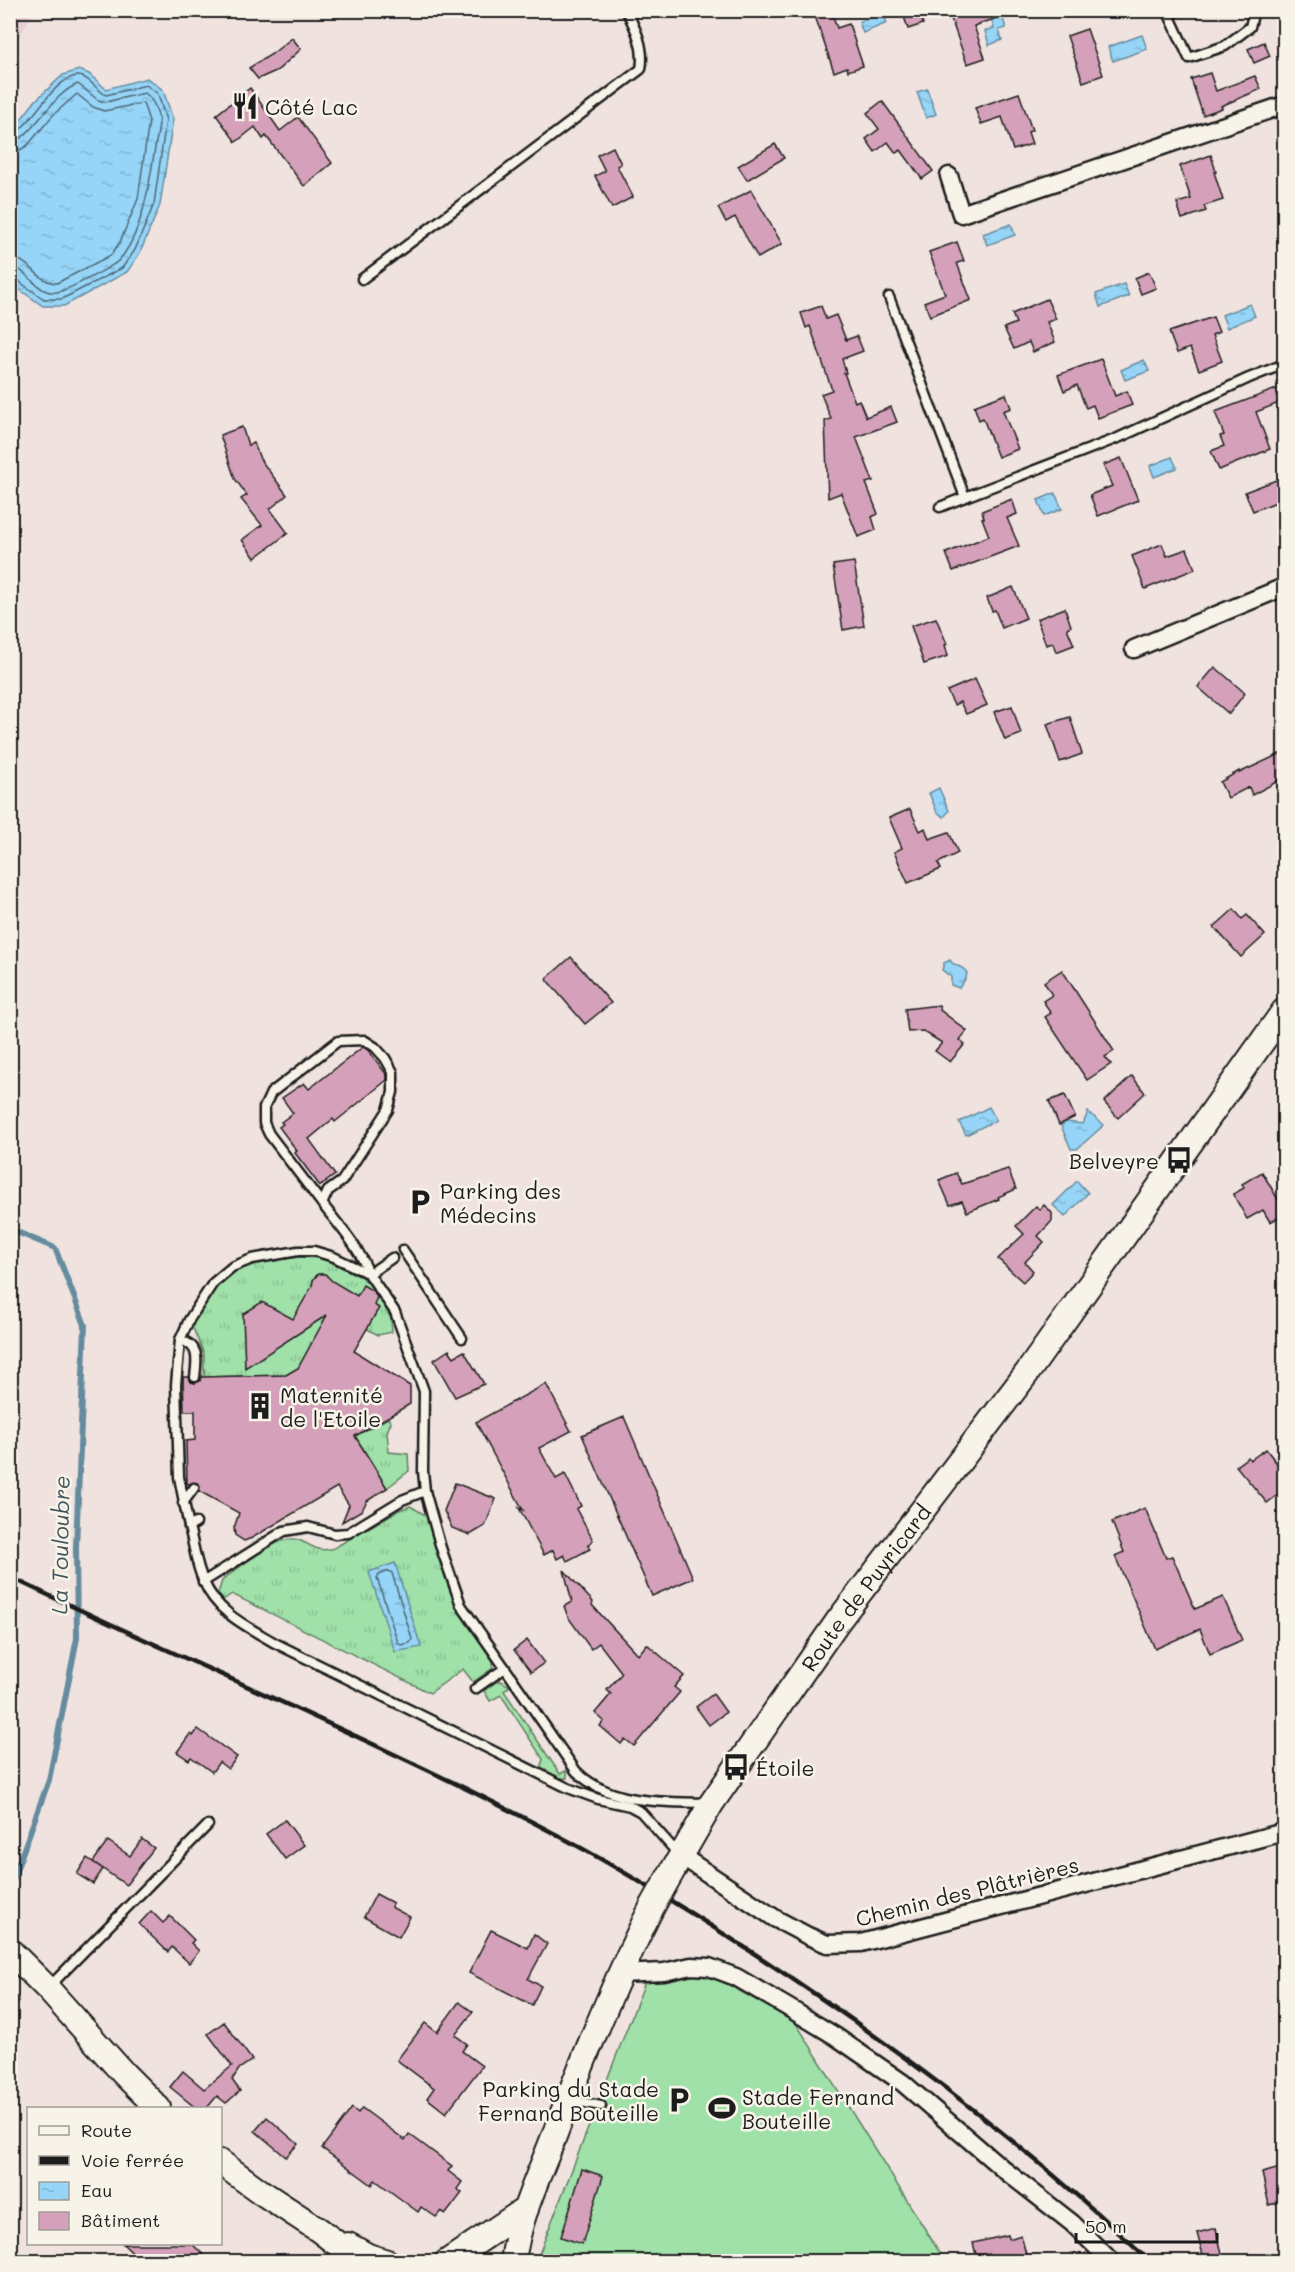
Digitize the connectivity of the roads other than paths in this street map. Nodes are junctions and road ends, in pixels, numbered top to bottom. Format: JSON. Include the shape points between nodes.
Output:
{"nodes":[{"id":1,"x":626,"y":10,"type":"edge"},
{"id":2,"x":1167,"y":10,"type":"edge"},
{"id":3,"x":1254,"y":10,"type":"edge"},
{"id":4,"x":1284,"y":105,"type":"edge"},
{"id":5,"x":949,"y":176,"type":"dead end"},
{"id":6,"x":362,"y":279,"type":"dead end"},
{"id":7,"x":889,"y":297,"type":"dead end"},
{"id":8,"x":1284,"y":364,"type":"edge"},
{"id":9,"x":965,"y":497,"type":"junction"},
{"id":10,"x":940,"y":507,"type":"dead end"},
{"id":11,"x":1284,"y":587,"type":"edge"},
{"id":12,"x":1134,"y":649,"type":"dead end"},
{"id":13,"x":1284,"y":1011,"type":"edge"},
{"id":14,"x":322,"y":1204,"type":"junction"},
{"id":15,"x":403,"y":1250,"type":"dead end"},
{"id":16,"x":392,"y":1258,"type":"dead end"},
{"id":17,"x":369,"y":1274,"type":"junction"},
{"id":18,"x":462,"y":1338,"type":"dead end"},
{"id":19,"x":180,"y":1340,"type":"junction"},
{"id":20,"x":195,"y":1377,"type":"dead end"},
{"id":21,"x":194,"y":1488,"type":"dead end"},
{"id":22,"x":425,"y":1491,"type":"junction"},
{"id":23,"x":183,"y":1503,"type":"junction"},
{"id":24,"x":203,"y":1582,"type":"junction"},
{"id":25,"x":505,"y":1668,"type":"junction"},
{"id":26,"x":475,"y":1689,"type":"dead end"},
{"id":27,"x":711,"y":1803,"type":"junction"},
{"id":28,"x":208,"y":1825,"type":"dead end"},
{"id":29,"x":1284,"y":1832,"type":"edge"},
{"id":30,"x":675,"y":1865,"type":"junction"},
{"id":31,"x":13,"y":1954,"type":"edge"},
{"id":32,"x":620,"y":1974,"type":"junction"},
{"id":33,"x":47,"y":1988,"type":"junction"},
{"id":34,"x":568,"y":2099,"type":"junction"},
{"id":35,"x":601,"y":2106,"type":"dead end"},
{"id":36,"x":156,"y":2107,"type":"edge"},
{"id":37,"x":222,"y":2163,"type":"edge"},
{"id":38,"x":524,"y":2212,"type":"junction"},
{"id":39,"x":319,"y":2230,"type":"junction"},
{"id":40,"x":361,"y":2262,"type":"edge"},
{"id":41,"x":387,"y":2262,"type":"edge"},
{"id":42,"x":447,"y":2262,"type":"edge"},
{"id":43,"x":472,"y":2262,"type":"edge"},
{"id":44,"x":513,"y":2262,"type":"edge"},
{"id":45,"x":1112,"y":2262,"type":"edge"}],
"edges":[{"from":1,"to":6,"type":"lane","via":[[643,56],[641,69]]},
{"from":2,"to":3,"type":"lane","via":[[1189,58],[1225,46],[1250,27]]},
{"from":4,"to":5,"type":"street","via":[[961,214]]},
{"from":7,"to":9,"type":"lane"},
{"from":8,"to":9,"type":"lane","via":[[1118,438]]},
{"from":9,"to":10,"type":"lane"},
{"from":11,"to":12,"type":"street"},
{"from":13,"to":27,"type":"main road","name":"Route de Puyricard","via":[[1028,1373],[838,1621]]},
{"from":14,"to":14,"type":"lane","via":[[269,1134],[264,1108],[271,1093],[338,1041],[364,1040],[375,1047],[393,1072],[393,1092],[388,1110],[342,1181],[328,1191]]},
{"from":14,"to":17,"type":"lane","via":[[363,1257]]},
{"from":15,"to":18,"type":"lane"},
{"from":16,"to":17,"type":"lane"},
{"from":17,"to":19,"type":"lane","via":[[314,1251],[252,1258],[232,1267],[213,1283]]},
{"from":17,"to":22,"type":"lane","via":[[394,1312],[424,1391]]},
{"from":19,"to":20,"type":"lane","via":[[195,1348]]},
{"from":19,"to":23,"type":"lane","via":[[176,1408]]},
{"from":21,"to":23,"type":"lane"},
{"from":22,"to":24,"type":"lane","via":[[402,1500],[348,1533],[308,1527],[284,1531]]},
{"from":22,"to":25,"type":"lane","via":[[461,1605]]},
{"from":23,"to":24,"type":"lane","via":[[193,1525]]},
{"from":24,"to":30,"type":"lane","via":[[236,1621],[275,1643],[567,1788],[641,1812]]},
{"from":25,"to":26,"type":"lane"},
{"from":25,"to":27,"type":"lane","via":[[576,1771],[590,1784],[648,1802]]},
{"from":27,"to":30,"type":"main road","name":"Route de Puyricard"},
{"from":28,"to":33,"type":"lane"},
{"from":29,"to":30,"type":"street","name":"Chemin des Plâtrières","via":[[861,1943],[827,1944]]},
{"from":30,"to":32,"type":"main road","name":"Route de Puyricard","bridge":true},
{"from":31,"to":33,"type":"main road"},
{"from":32,"to":34,"type":"main road","name":"Route de Puyricard"},
{"from":32,"to":45,"type":"street","via":[[709,1967],[746,1983],[836,2036],[903,2083],[1072,2223]]},
{"from":33,"to":36,"type":"main road"},
{"from":34,"to":35,"type":"lane"},
{"from":34,"to":38,"type":"main road","name":"Route de Puyricard"},
{"from":37,"to":39,"type":"main road"},
{"from":38,"to":42,"type":"main road"},
{"from":38,"to":43,"type":"main road","name":"Route de Puyricard","via":[[496,2246]]},
{"from":38,"to":44,"type":"main road","name":"Route de Puyricard"},
{"from":39,"to":40,"type":"main road"},
{"from":39,"to":41,"type":"main road"}]}
